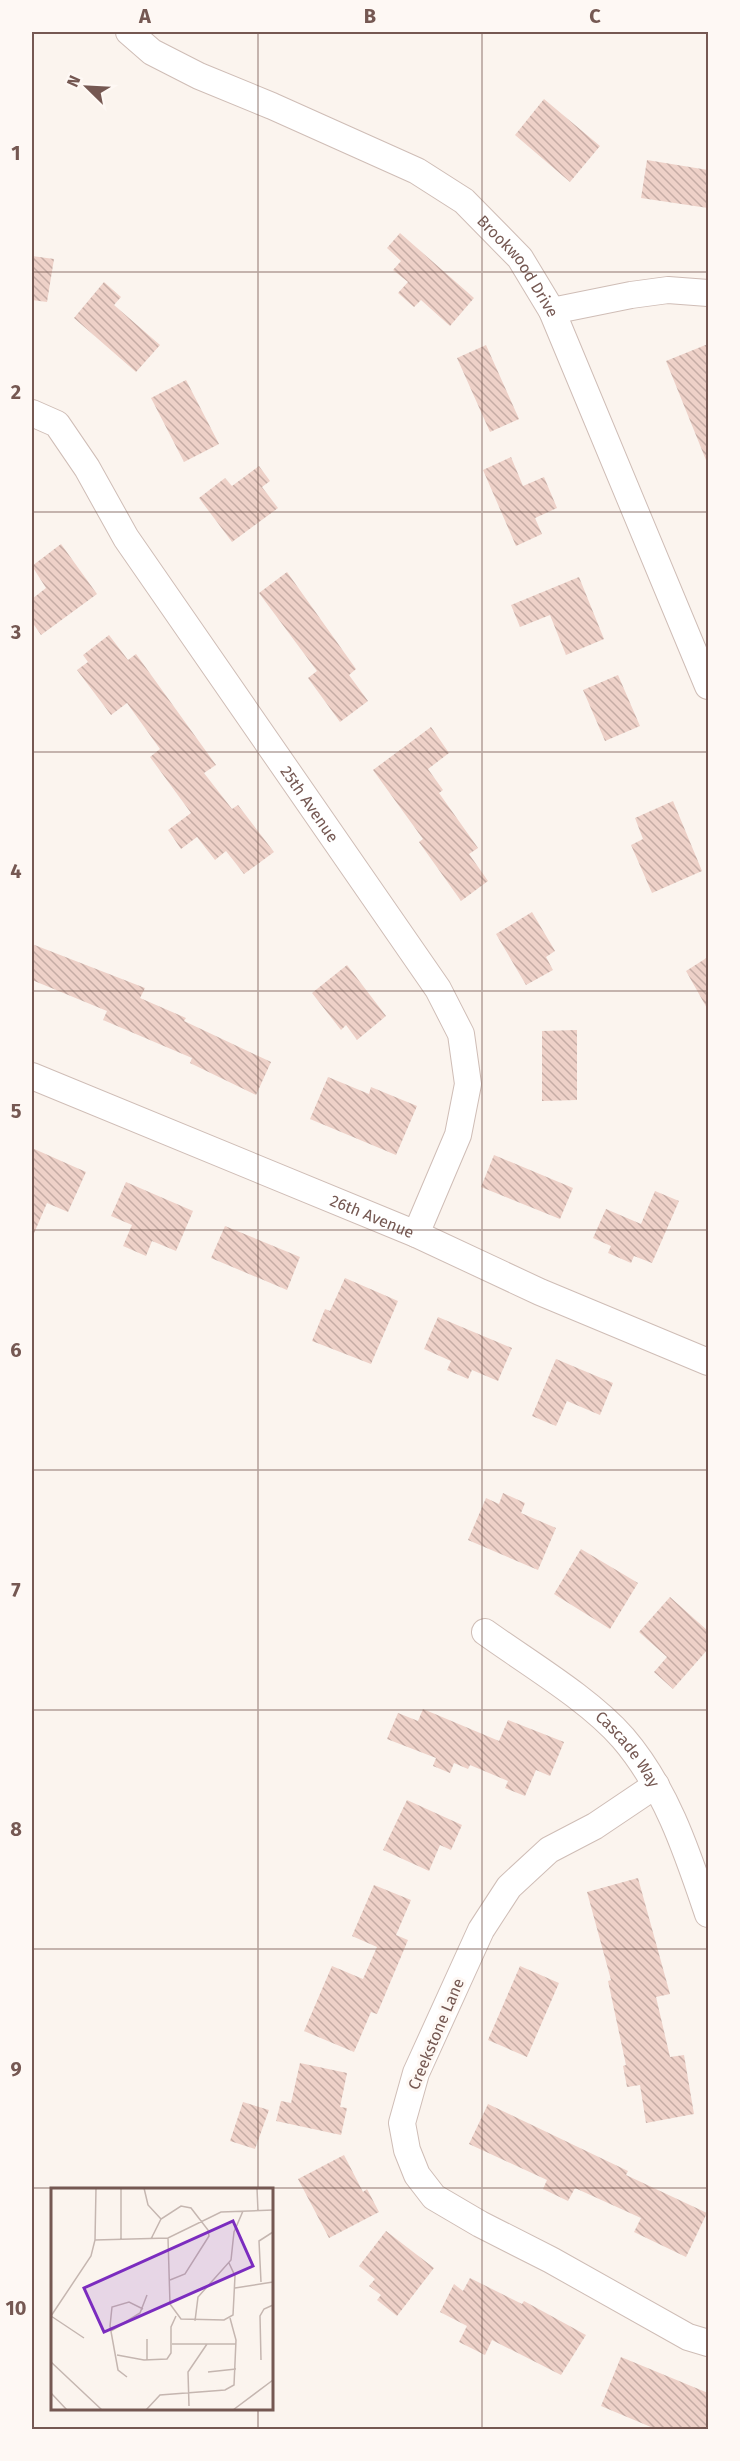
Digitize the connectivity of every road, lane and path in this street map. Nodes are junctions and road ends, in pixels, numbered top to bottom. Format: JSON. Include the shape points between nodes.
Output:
{"nodes":[{"id":1,"x":129,"y":32,"type":"edge"},
{"id":2,"x":708,"y":293,"type":"edge"},
{"id":3,"x":552,"y":311,"type":"junction"},
{"id":4,"x":32,"y":413,"type":"edge"},
{"id":5,"x":708,"y":686,"type":"edge"},
{"id":6,"x":32,"y":1076,"type":"edge"},
{"id":7,"x":416,"y":1234,"type":"junction"},
{"id":8,"x":708,"y":1362,"type":"edge"},
{"id":9,"x":485,"y":1632,"type":"dead end"},
{"id":10,"x":656,"y":1785,"type":"junction"},
{"id":11,"x":708,"y":1914,"type":"edge"},
{"id":12,"x":708,"y":2343,"type":"edge"}],
"edges":[{"from":1,"to":3,"type":"street","name":"Brookwood Drive","via":[[152,52],[199,76],[417,171],[464,201],[520,258]]},
{"from":2,"to":3,"type":"street","via":[[659,291]]},
{"from":3,"to":5,"type":"street","name":"Brookwood Drive"},
{"from":4,"to":7,"type":"street","name":"25th Avenue","via":[[57,424],[126,538],[438,989],[461,1034],[468,1084],[458,1135]]},
{"from":6,"to":7,"type":"street","name":"26th Avenue"},
{"from":7,"to":8,"type":"street","name":"26th Avenue","via":[[540,1292]]},
{"from":9,"to":10,"type":"street","name":"Cascade Way","via":[[597,1712],[623,1738]]},
{"from":10,"to":11,"type":"street","name":"Cascade Way","via":[[685,1847]]},
{"from":10,"to":12,"type":"street","name":"Creekstone Lane","via":[[595,1826],[549,1850],[509,1887],[481,1930],[420,2063],[402,2123],[417,2175],[434,2197],[688,2337]]}]}
